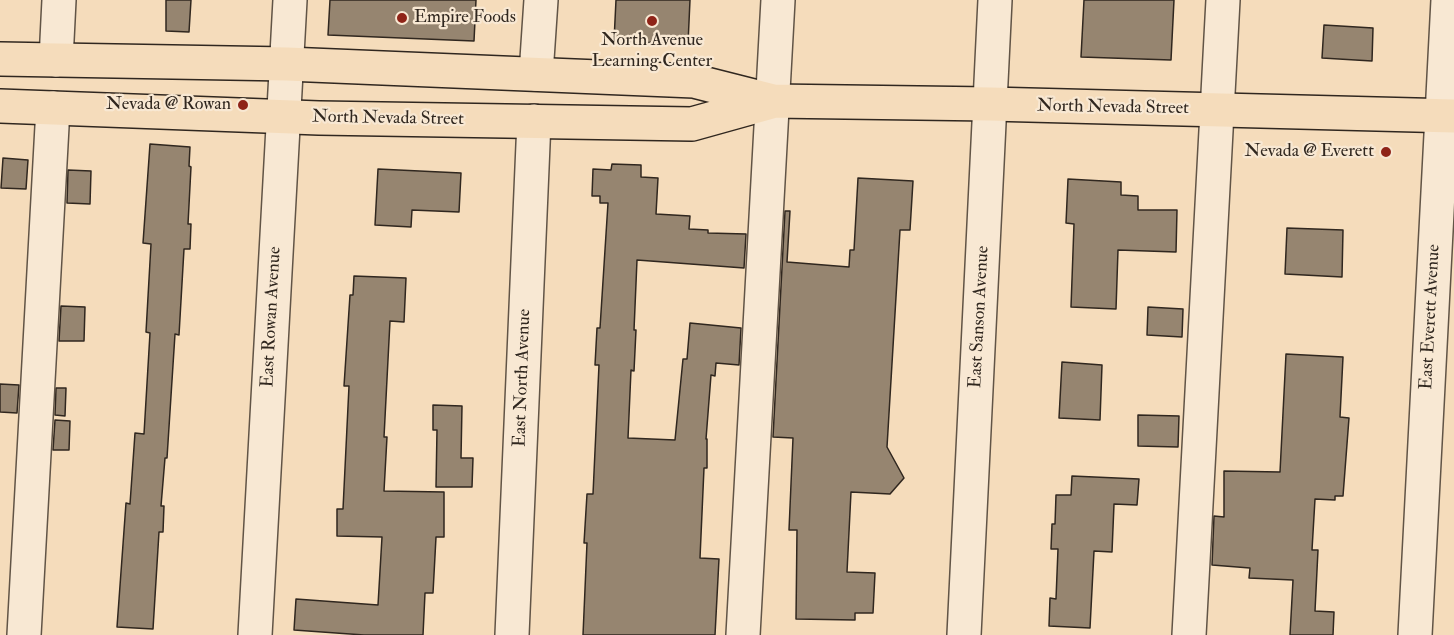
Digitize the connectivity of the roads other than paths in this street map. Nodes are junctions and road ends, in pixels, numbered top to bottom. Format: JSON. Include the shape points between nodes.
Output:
{"nodes":[{"id":1,"x":59,"y":0,"type":"edge"},
{"id":2,"x":290,"y":0,"type":"edge"},
{"id":3,"x":541,"y":0,"type":"edge"},
{"id":4,"x":778,"y":0,"type":"edge"},
{"id":5,"x":995,"y":0,"type":"edge"},
{"id":6,"x":1223,"y":0,"type":"edge"},
{"id":7,"x":1448,"y":0,"type":"edge"},
{"id":8,"x":0,"y":59,"type":"edge"},
{"id":9,"x":57,"y":60,"type":"junction"},
{"id":10,"x":287,"y":64,"type":"junction"},
{"id":11,"x":536,"y":74,"type":"junction"},
{"id":12,"x":772,"y":101,"type":"junction"},
{"id":13,"x":990,"y":104,"type":"junction"},
{"id":14,"x":0,"y":106,"type":"edge"},
{"id":15,"x":53,"y":108,"type":"junction"},
{"id":16,"x":1217,"y":110,"type":"junction"},
{"id":17,"x":1448,"y":116,"type":"edge"},
{"id":18,"x":283,"y":117,"type":"junction"},
{"id":19,"x":534,"y":121,"type":"junction"},
{"id":20,"x":24,"y":635,"type":"edge"},
{"id":21,"x":255,"y":635,"type":"edge"},
{"id":22,"x":512,"y":635,"type":"edge"},
{"id":23,"x":743,"y":635,"type":"edge"},
{"id":24,"x":964,"y":635,"type":"edge"},
{"id":25,"x":1189,"y":635,"type":"edge"},
{"id":26,"x":1415,"y":635,"type":"edge"}],
"edges":[{"from":1,"to":9,"type":"street"},
{"from":2,"to":10,"type":"street","name":"East Rowan Avenue"},
{"from":3,"to":11,"type":"street"},
{"from":4,"to":12,"type":"street"},
{"from":5,"to":13,"type":"street","name":"East Sanson Avenue"},
{"from":6,"to":16,"type":"street"},
{"from":7,"to":17,"type":"street","name":"East Everett Avenue"},
{"from":8,"to":9,"type":"main road","name":"North Nevada Street"},
{"from":9,"to":10,"type":"main road","name":"North Nevada Street"},
{"from":10,"to":11,"type":"main road","name":"North Nevada Street"},
{"from":10,"to":18,"type":"street","name":"East Rowan Avenue"},
{"from":11,"to":12,"type":"main road","name":"North Nevada Street","via":[[694,81]]},
{"from":12,"to":13,"type":"main road","name":"North Nevada Street"},
{"from":12,"to":19,"type":"main road","name":"North Nevada Street","via":[[692,124]]},
{"from":12,"to":23,"type":"street"},
{"from":13,"to":16,"type":"main road","name":"North Nevada Street"},
{"from":13,"to":24,"type":"street","name":"East Sanson Avenue"},
{"from":14,"to":15,"type":"main road","name":"North Nevada Street"},
{"from":15,"to":18,"type":"main road","name":"North Nevada Street"},
{"from":15,"to":20,"type":"street"},
{"from":16,"to":17,"type":"main road","name":"North Nevada Street"},
{"from":16,"to":25,"type":"street"},
{"from":17,"to":26,"type":"street","name":"East Everett Avenue"},
{"from":18,"to":19,"type":"main road","name":"North Nevada Street"},
{"from":18,"to":21,"type":"street","name":"East Rowan Avenue"},
{"from":19,"to":22,"type":"street","name":"East North Avenue"}]}
